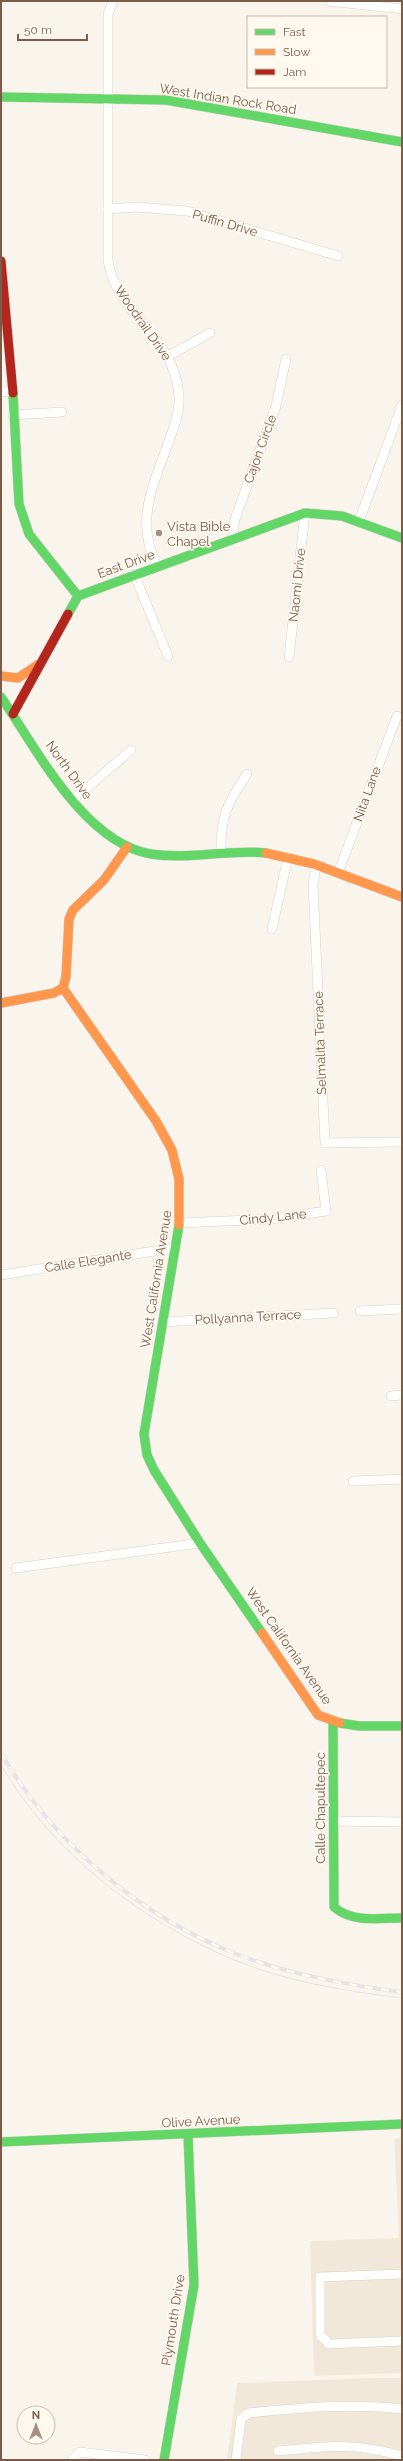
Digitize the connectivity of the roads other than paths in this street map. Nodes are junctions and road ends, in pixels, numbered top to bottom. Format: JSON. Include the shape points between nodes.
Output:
{"nodes":[{"id":1,"x":113,"y":1,"type":"edge"},
{"id":2,"x":329,"y":1,"type":"edge"},
{"id":3,"x":402,"y":9,"type":"edge"},
{"id":4,"x":1,"y":97,"type":"edge"},
{"id":5,"x":108,"y":98,"type":"junction"},
{"id":6,"x":402,"y":142,"type":"edge"},
{"id":7,"x":108,"y":209,"type":"junction"},
{"id":8,"x":338,"y":256,"type":"dead end"},
{"id":9,"x":1,"y":261,"type":"edge"},
{"id":10,"x":2,"y":278,"type":"edge"},
{"id":11,"x":210,"y":333,"type":"dead end"},
{"id":12,"x":168,"y":356,"type":"junction"},
{"id":13,"x":286,"y":359,"type":"dead end"},
{"id":14,"x":12,"y":391,"type":"junction"},
{"id":15,"x":1,"y":392,"type":"edge"},
{"id":16,"x":402,"y":405,"type":"edge"},
{"id":17,"x":62,"y":412,"type":"dead end"},
{"id":18,"x":13,"y":415,"type":"junction"},
{"id":19,"x":305,"y":513,"type":"junction"},
{"id":20,"x":359,"y":521,"type":"junction"},
{"id":21,"x":235,"y":538,"type":"junction"},
{"id":22,"x":402,"y":538,"type":"edge"},
{"id":23,"x":157,"y":566,"type":"junction"},
{"id":24,"x":134,"y":574,"type":"junction"},
{"id":25,"x":78,"y":596,"type":"junction"},
{"id":26,"x":168,"y":656,"type":"dead end"},
{"id":27,"x":289,"y":657,"type":"dead end"},
{"id":28,"x":41,"y":663,"type":"junction"},
{"id":29,"x":1,"y":676,"type":"edge"},
{"id":30,"x":1,"y":697,"type":"edge"},
{"id":31,"x":12,"y":714,"type":"junction"},
{"id":32,"x":397,"y":716,"type":"dead end"},
{"id":33,"x":130,"y":750,"type":"dead end"},
{"id":34,"x":247,"y":774,"type":"dead end"},
{"id":35,"x":73,"y":800,"type":"junction"},
{"id":36,"x":128,"y":846,"type":"junction"},
{"id":37,"x":221,"y":852,"type":"junction"},
{"id":38,"x":288,"y":858,"type":"junction"},
{"id":39,"x":316,"y":866,"type":"junction"},
{"id":40,"x":338,"y":873,"type":"junction"},
{"id":41,"x":402,"y":897,"type":"edge"},
{"id":42,"x":272,"y":929,"type":"dead end"},
{"id":43,"x":63,"y":988,"type":"junction"},
{"id":44,"x":1,"y":1003,"type":"edge"},
{"id":45,"x":402,"y":1142,"type":"edge"},
{"id":46,"x":321,"y":1170,"type":"dead end"},
{"id":47,"x":179,"y":1223,"type":"junction"},
{"id":48,"x":174,"y":1248,"type":"junction"},
{"id":49,"x":1,"y":1275,"type":"edge"},
{"id":50,"x":402,"y":1309,"type":"edge"},
{"id":51,"x":360,"y":1311,"type":"dead end"},
{"id":52,"x":334,"y":1313,"type":"dead end"},
{"id":53,"x":163,"y":1322,"type":"junction"},
{"id":54,"x":402,"y":1395,"type":"edge"},
{"id":55,"x":391,"y":1396,"type":"dead end"},
{"id":56,"x":402,"y":1479,"type":"edge"},
{"id":57,"x":353,"y":1481,"type":"dead end"},
{"id":58,"x":200,"y":1543,"type":"junction"},
{"id":59,"x":16,"y":1568,"type":"dead end"},
{"id":60,"x":333,"y":1723,"type":"junction"},
{"id":61,"x":402,"y":1726,"type":"edge"},
{"id":62,"x":333,"y":1821,"type":"junction"},
{"id":63,"x":402,"y":1822,"type":"edge"},
{"id":64,"x":402,"y":1918,"type":"edge"},
{"id":65,"x":402,"y":2124,"type":"edge"},
{"id":66,"x":188,"y":2135,"type":"junction"},
{"id":67,"x":1,"y":2142,"type":"edge"},
{"id":68,"x":402,"y":2274,"type":"edge"},
{"id":69,"x":402,"y":2342,"type":"edge"},
{"id":70,"x":402,"y":2409,"type":"edge"},
{"id":71,"x":278,"y":2451,"type":"dead end"},
{"id":72,"x":402,"y":2456,"type":"edge"},
{"id":73,"x":72,"y":2460,"type":"edge"},
{"id":74,"x":145,"y":2460,"type":"edge"},
{"id":75,"x":164,"y":2460,"type":"edge"},
{"id":76,"x":236,"y":2460,"type":"edge"}],
"edges":[{"from":1,"to":5,"type":"street","name":"Woodrail Drive","via":[[108,14]]},
{"from":2,"to":3,"type":"street"},
{"from":4,"to":5,"type":"street","name":"West Indian Rock Road"},
{"from":5,"to":6,"type":"street","name":"West Indian Rock Road","via":[[166,100]]},
{"from":5,"to":7,"type":"street","name":"Woodrail Drive"},
{"from":7,"to":8,"type":"street","name":"Puffin Drive","via":[[137,207],[187,212]]},
{"from":7,"to":12,"type":"street","name":"Woodrail Drive","via":[[110,274],[125,302]]},
{"from":9,"to":10,"type":"street"},
{"from":10,"to":14,"type":"street"},
{"from":11,"to":12,"type":"street"},
{"from":12,"to":23,"type":"street","name":"Woodrail Drive","via":[[177,376],[179,405],[175,424],[147,502],[145,529],[149,551]]},
{"from":13,"to":21,"type":"street","name":"Cajon Circle","via":[[276,406],[235,519]]},
{"from":14,"to":15,"type":"street"},
{"from":14,"to":18,"type":"street"},
{"from":16,"to":20,"type":"street"},
{"from":17,"to":18,"type":"street"},
{"from":18,"to":25,"type":"street","via":[[19,504],[29,534]]},
{"from":19,"to":20,"type":"street","name":"East Drive","via":[[318,512]]},
{"from":19,"to":21,"type":"street","name":"East Drive"},
{"from":19,"to":27,"type":"street","name":"Naomi Drive"},
{"from":20,"to":22,"type":"street","name":"East Drive"},
{"from":21,"to":23,"type":"street","name":"East Drive"},
{"from":23,"to":24,"type":"street","name":"East Drive"},
{"from":24,"to":25,"type":"street","name":"East Drive"},
{"from":24,"to":26,"type":"street"},
{"from":25,"to":28,"type":"street"},
{"from":28,"to":29,"type":"street","via":[[18,678]]},
{"from":28,"to":31,"type":"street"},
{"from":30,"to":31,"type":"street","name":"North Drive"},
{"from":31,"to":35,"type":"street","name":"North Drive"},
{"from":32,"to":40,"type":"street","name":"Nita Lane"},
{"from":33,"to":35,"type":"street"},
{"from":34,"to":37,"type":"street","via":[[229,801],[220,829]]},
{"from":35,"to":36,"type":"street","name":"North Drive","via":[[94,822],[118,842]]},
{"from":36,"to":37,"type":"street","name":"North Drive","via":[[143,853],[165,855]]},
{"from":36,"to":43,"type":"street","via":[[104,880],[73,910],[69,919],[66,977]]},
{"from":37,"to":38,"type":"street","name":"North Drive","via":[[256,852]]},
{"from":38,"to":39,"type":"street","name":"North Drive"},
{"from":38,"to":42,"type":"street"},
{"from":39,"to":40,"type":"street","name":"North Drive"},
{"from":39,"to":45,"type":"street","name":"Selmalita Terrace","via":[[314,884],[325,1143]]},
{"from":40,"to":41,"type":"street","name":"North Drive"},
{"from":43,"to":44,"type":"street","via":[[54,993]]},
{"from":43,"to":47,"type":"street","name":"West California Avenue","via":[[156,1121],[172,1150],[179,1179]]},
{"from":46,"to":47,"type":"street","name":"Cindy Lane","via":[[326,1211],[271,1219]]},
{"from":47,"to":48,"type":"street","name":"West California Avenue"},
{"from":48,"to":49,"type":"street","name":"Calle Elegante"},
{"from":48,"to":53,"type":"street","name":"West California Avenue"},
{"from":50,"to":51,"type":"street"},
{"from":52,"to":53,"type":"street","name":"Pollyanna Terrace"},
{"from":53,"to":58,"type":"street","name":"West California Avenue","via":[[144,1434],[146,1446],[154,1470]]},
{"from":54,"to":55,"type":"street"},
{"from":56,"to":57,"type":"street"},
{"from":58,"to":59,"type":"street"},
{"from":58,"to":60,"type":"street","name":"West California Avenue","via":[[318,1715]]},
{"from":60,"to":61,"type":"street","name":"West California Avenue","via":[[344,1726]]},
{"from":60,"to":62,"type":"street","name":"Calle Chapultepec"},
{"from":62,"to":63,"type":"street"},
{"from":62,"to":64,"type":"street","name":"Calle Chapultepec","via":[[334,1906],[343,1915],[352,1918]]},
{"from":65,"to":66,"type":"street","name":"Olive Avenue"},
{"from":66,"to":67,"type":"street","name":"Olive Avenue"},
{"from":66,"to":75,"type":"street","name":"Plymouth Drive","via":[[194,2285]]},
{"from":68,"to":69,"type":"street","via":[[320,2277],[320,2335],[330,2344]]},
{"from":70,"to":76,"type":"street","via":[[333,2405],[248,2413],[241,2419]]},
{"from":71,"to":72,"type":"street","via":[[338,2444],[377,2448]]},
{"from":73,"to":74,"type":"street","via":[[80,2452]]}]}
